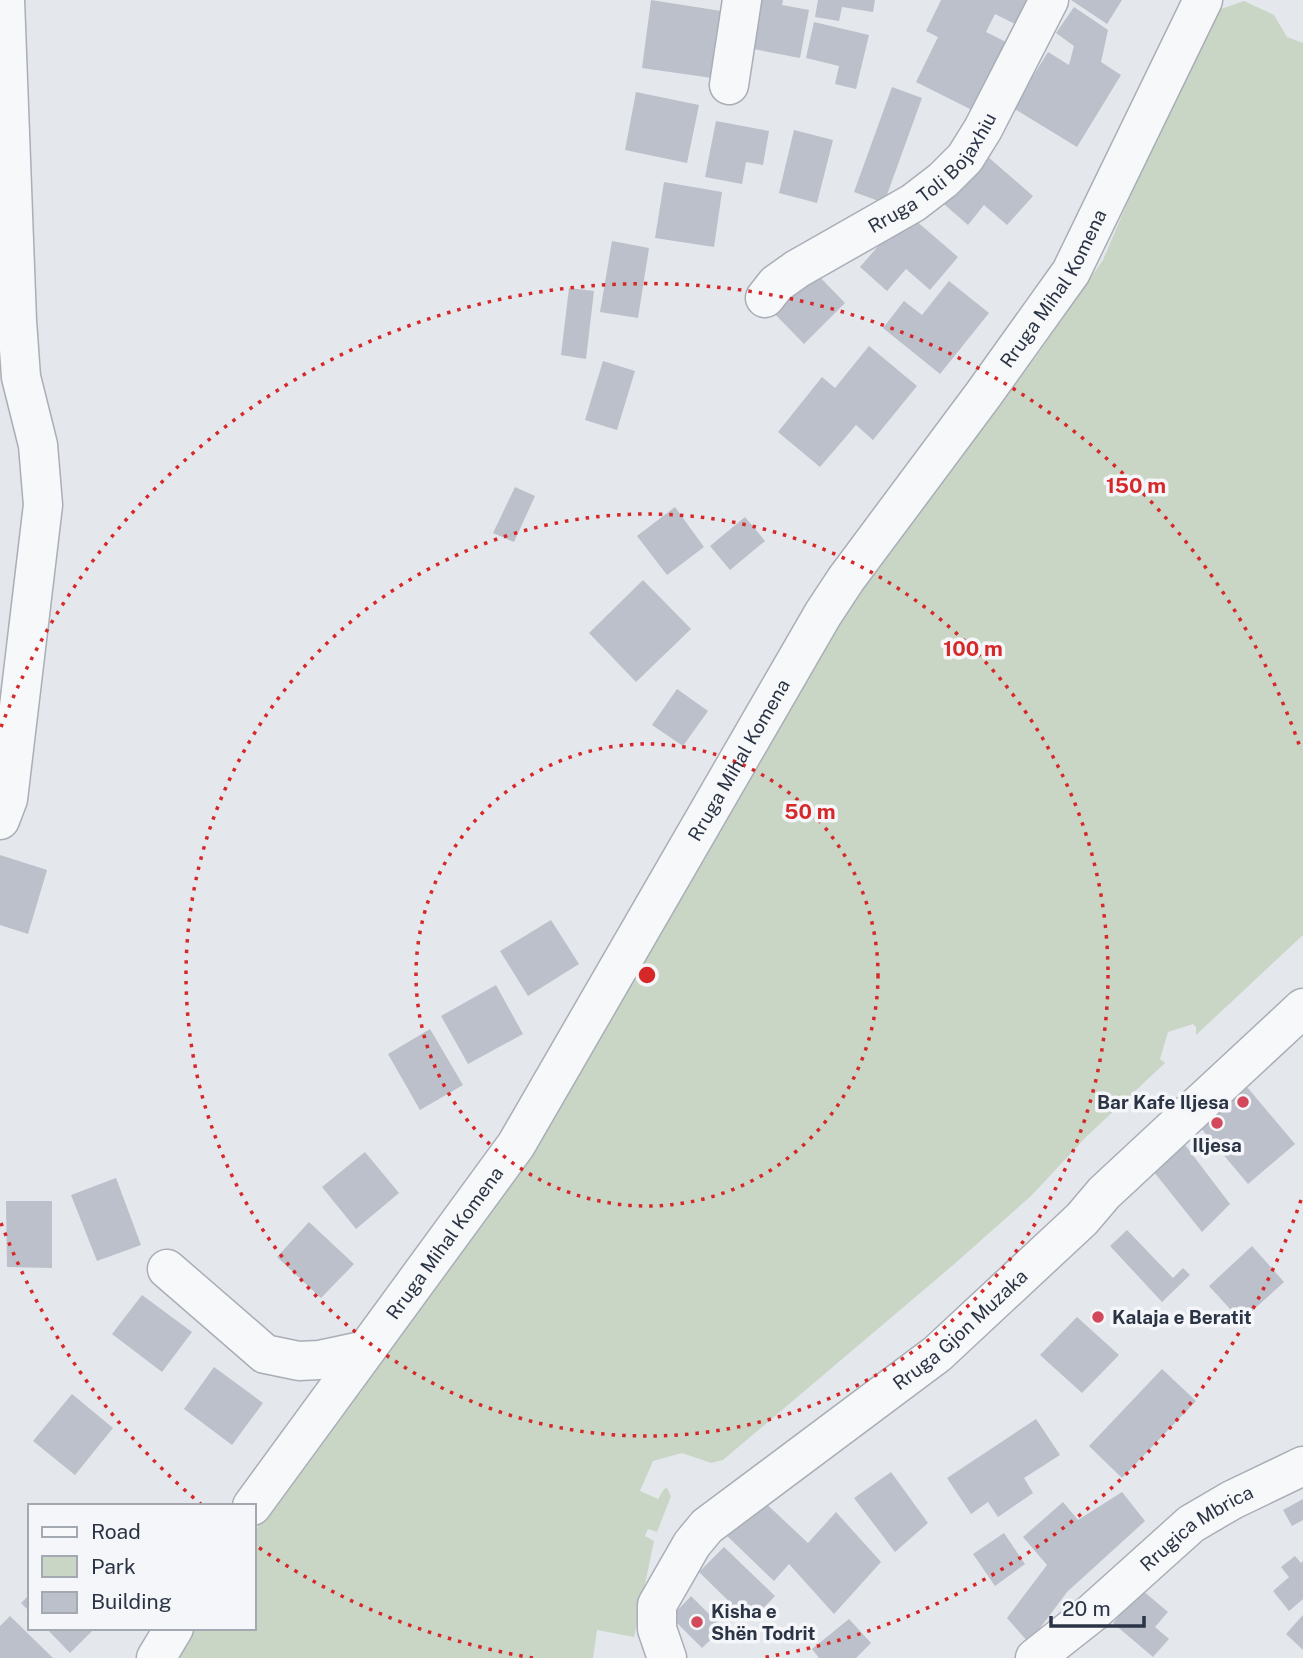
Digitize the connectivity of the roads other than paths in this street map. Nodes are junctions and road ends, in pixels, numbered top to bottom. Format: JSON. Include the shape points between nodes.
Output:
{"nodes":[{"id":1,"x":5,"y":0,"type":"edge"},
{"id":2,"x":742,"y":0,"type":"edge"},
{"id":3,"x":1049,"y":0,"type":"edge"},
{"id":4,"x":1203,"y":0,"type":"edge"},
{"id":5,"x":729,"y":85,"type":"dead end"},
{"id":6,"x":765,"y":298,"type":"dead end"},
{"id":7,"x":0,"y":820,"type":"edge"},
{"id":8,"x":1303,"y":1008,"type":"edge"},
{"id":9,"x":167,"y":1269,"type":"dead end"},
{"id":10,"x":366,"y":1350,"type":"junction"},
{"id":11,"x":1303,"y":1466,"type":"edge"},
{"id":12,"x":253,"y":1504,"type":"edge"},
{"id":13,"x":173,"y":1630,"type":"edge"},
{"id":14,"x":156,"y":1658,"type":"edge"},
{"id":15,"x":667,"y":1658,"type":"edge"},
{"id":16,"x":1035,"y":1658,"type":"edge"}],
"edges":[{"from":1,"to":7,"type":"street","via":[[21,377],[38,445],[43,505],[8,799]]},
{"from":2,"to":5,"type":"street"},
{"from":3,"to":6,"type":"street","name":"Rruga Toli Bojaxhiu","via":[[965,158],[913,203],[797,269]]},
{"from":4,"to":10,"type":"street","name":"Rruga Mihal Komena","via":[[1071,272],[846,579],[516,1145]]},
{"from":8,"to":15,"type":"street","name":"Rruga Gjon Muzaka","via":[[937,1354],[707,1526],[657,1605],[657,1629]]},
{"from":9,"to":10,"type":"street","via":[[265,1354],[319,1360]]},
{"from":10,"to":12,"type":"street","name":"Rruga Mihal Komena"},
{"from":11,"to":16,"type":"street","name":"Rrugica Mbrica","via":[[1191,1524]]},
{"from":13,"to":14,"type":"street"}]}
